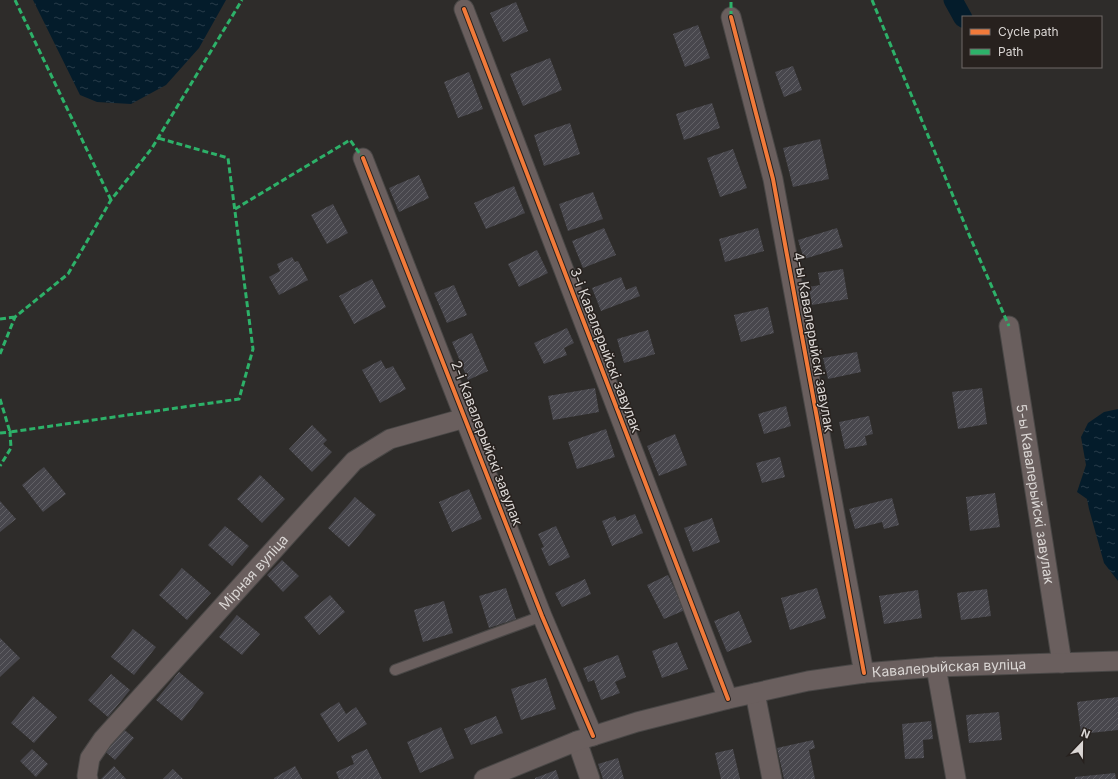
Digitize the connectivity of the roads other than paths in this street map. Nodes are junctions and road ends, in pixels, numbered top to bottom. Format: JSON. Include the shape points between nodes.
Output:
{"nodes":[{"id":1,"x":464,"y":9,"type":"dead end"},
{"id":2,"x":731,"y":17,"type":"dead end"},
{"id":3,"x":364,"y":158,"type":"dead end"},
{"id":4,"x":1009,"y":326,"type":"dead end"},
{"id":5,"x":465,"y":418,"type":"junction"},
{"id":6,"x":542,"y":616,"type":"junction"},
{"id":7,"x":1118,"y":661,"type":"edge"},
{"id":8,"x":1062,"y":663,"type":"junction"},
{"id":9,"x":936,"y":667,"type":"junction"},
{"id":10,"x":395,"y":670,"type":"dead end"},
{"id":11,"x":864,"y":673,"type":"junction"},
{"id":12,"x":755,"y":693,"type":"junction"},
{"id":13,"x":728,"y":699,"type":"junction"},
{"id":14,"x":585,"y":738,"type":"junction"},
{"id":15,"x":88,"y":779,"type":"edge"},
{"id":16,"x":484,"y":779,"type":"edge"},
{"id":17,"x":590,"y":779,"type":"edge"},
{"id":18,"x":772,"y":779,"type":"edge"},
{"id":19,"x":956,"y":779,"type":"edge"}],
"edges":[{"from":1,"to":13,"type":"street","name":"3-і Кавалерыйскі завулак"},
{"from":2,"to":11,"type":"street","name":"4-ы Кавалерыйскі завулак","via":[[773,179]]},
{"from":3,"to":5,"type":"street","name":"2-і Кавалерыйскі завулак"},
{"from":4,"to":8,"type":"street","name":"5-ы Кавалерыйскі завулак"},
{"from":5,"to":6,"type":"street","name":"2-і Кавалерыйскі завулак"},
{"from":5,"to":15,"type":"street","name":"Мірная вуліца","via":[[390,438],[354,461],[103,739],[90,758]]},
{"from":6,"to":10,"type":"lane"},
{"from":6,"to":14,"type":"street","name":"2-і Кавалерыйскі завулак"},
{"from":7,"to":8,"type":"street","name":"Кавалерыйская вуліца"},
{"from":8,"to":9,"type":"street","name":"Кавалерыйская вуліца"},
{"from":9,"to":11,"type":"street","name":"Кавалерыйская вуліца"},
{"from":9,"to":19,"type":"street"},
{"from":11,"to":12,"type":"street","name":"Кавалерыйская вуліца"},
{"from":12,"to":13,"type":"street","name":"Кавалерыйская вуліца"},
{"from":12,"to":18,"type":"street"},
{"from":13,"to":14,"type":"street","name":"Кавалерыйская вуліца"},
{"from":14,"to":16,"type":"street","name":"Кавалерыйская вуліца"},
{"from":14,"to":17,"type":"street","name":"2-і Кавалерыйскі завулак"}]}
